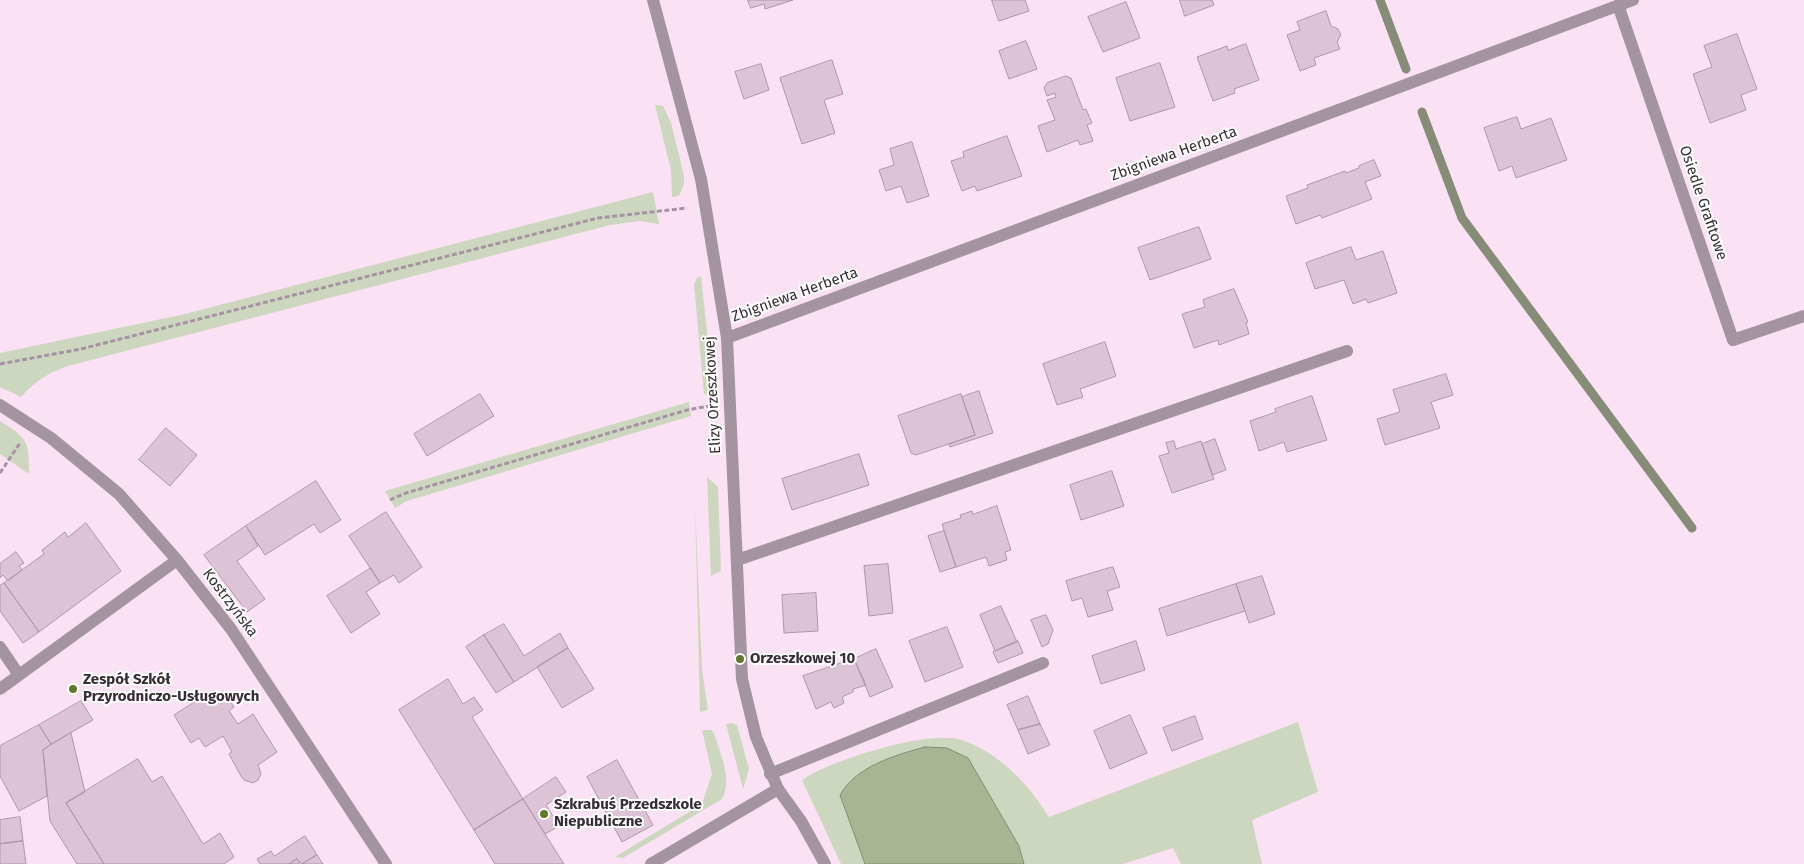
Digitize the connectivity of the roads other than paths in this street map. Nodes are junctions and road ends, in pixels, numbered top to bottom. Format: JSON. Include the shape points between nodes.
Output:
{"nodes":[{"id":1,"x":653,"y":0,"type":"edge"},
{"id":2,"x":1633,"y":0,"type":"edge"},
{"id":3,"x":1618,"y":5,"type":"junction"},
{"id":4,"x":1804,"y":316,"type":"edge"},
{"id":5,"x":727,"y":338,"type":"junction"},
{"id":6,"x":1347,"y":351,"type":"dead end"},
{"id":7,"x":0,"y":405,"type":"edge"},
{"id":8,"x":178,"y":560,"type":"junction"},
{"id":9,"x":737,"y":560,"type":"junction"},
{"id":10,"x":0,"y":647,"type":"edge"},
{"id":11,"x":1043,"y":663,"type":"dead end"},
{"id":12,"x":19,"y":675,"type":"junction"},
{"id":13,"x":0,"y":689,"type":"edge"},
{"id":14,"x":770,"y":774,"type":"junction"},
{"id":15,"x":778,"y":789,"type":"junction"},
{"id":16,"x":386,"y":864,"type":"edge"},
{"id":17,"x":651,"y":864,"type":"edge"},
{"id":18,"x":825,"y":864,"type":"edge"}],
"edges":[{"from":1,"to":5,"type":"street","name":"Elizy Orzeszkowej","via":[[701,179]]},
{"from":2,"to":3,"type":"street","name":"Zbigniewa Herberta"},
{"from":3,"to":4,"type":"street","name":"Osiedle Grafitowe","via":[[1733,340]]},
{"from":3,"to":5,"type":"street","name":"Zbigniewa Herberta"},
{"from":5,"to":9,"type":"street","name":"Elizy Orzeszkowej"},
{"from":6,"to":9,"type":"street"},
{"from":7,"to":8,"type":"street","name":"Kostrzyńska","via":[[32,425],[119,494]]},
{"from":8,"to":12,"type":"street"},
{"from":8,"to":16,"type":"street","name":"Kostrzyńska","via":[[231,628]]},
{"from":9,"to":14,"type":"street","name":"Elizy Orzeszkowej","via":[[742,680],[756,737]]},
{"from":10,"to":12,"type":"street"},
{"from":11,"to":14,"type":"street"},
{"from":12,"to":13,"type":"street"},
{"from":14,"to":15,"type":"street","name":"Elizy Orzeszkowej"},
{"from":15,"to":17,"type":"street"},
{"from":15,"to":18,"type":"street","name":"Elizy Orzeszkowej"}]}
